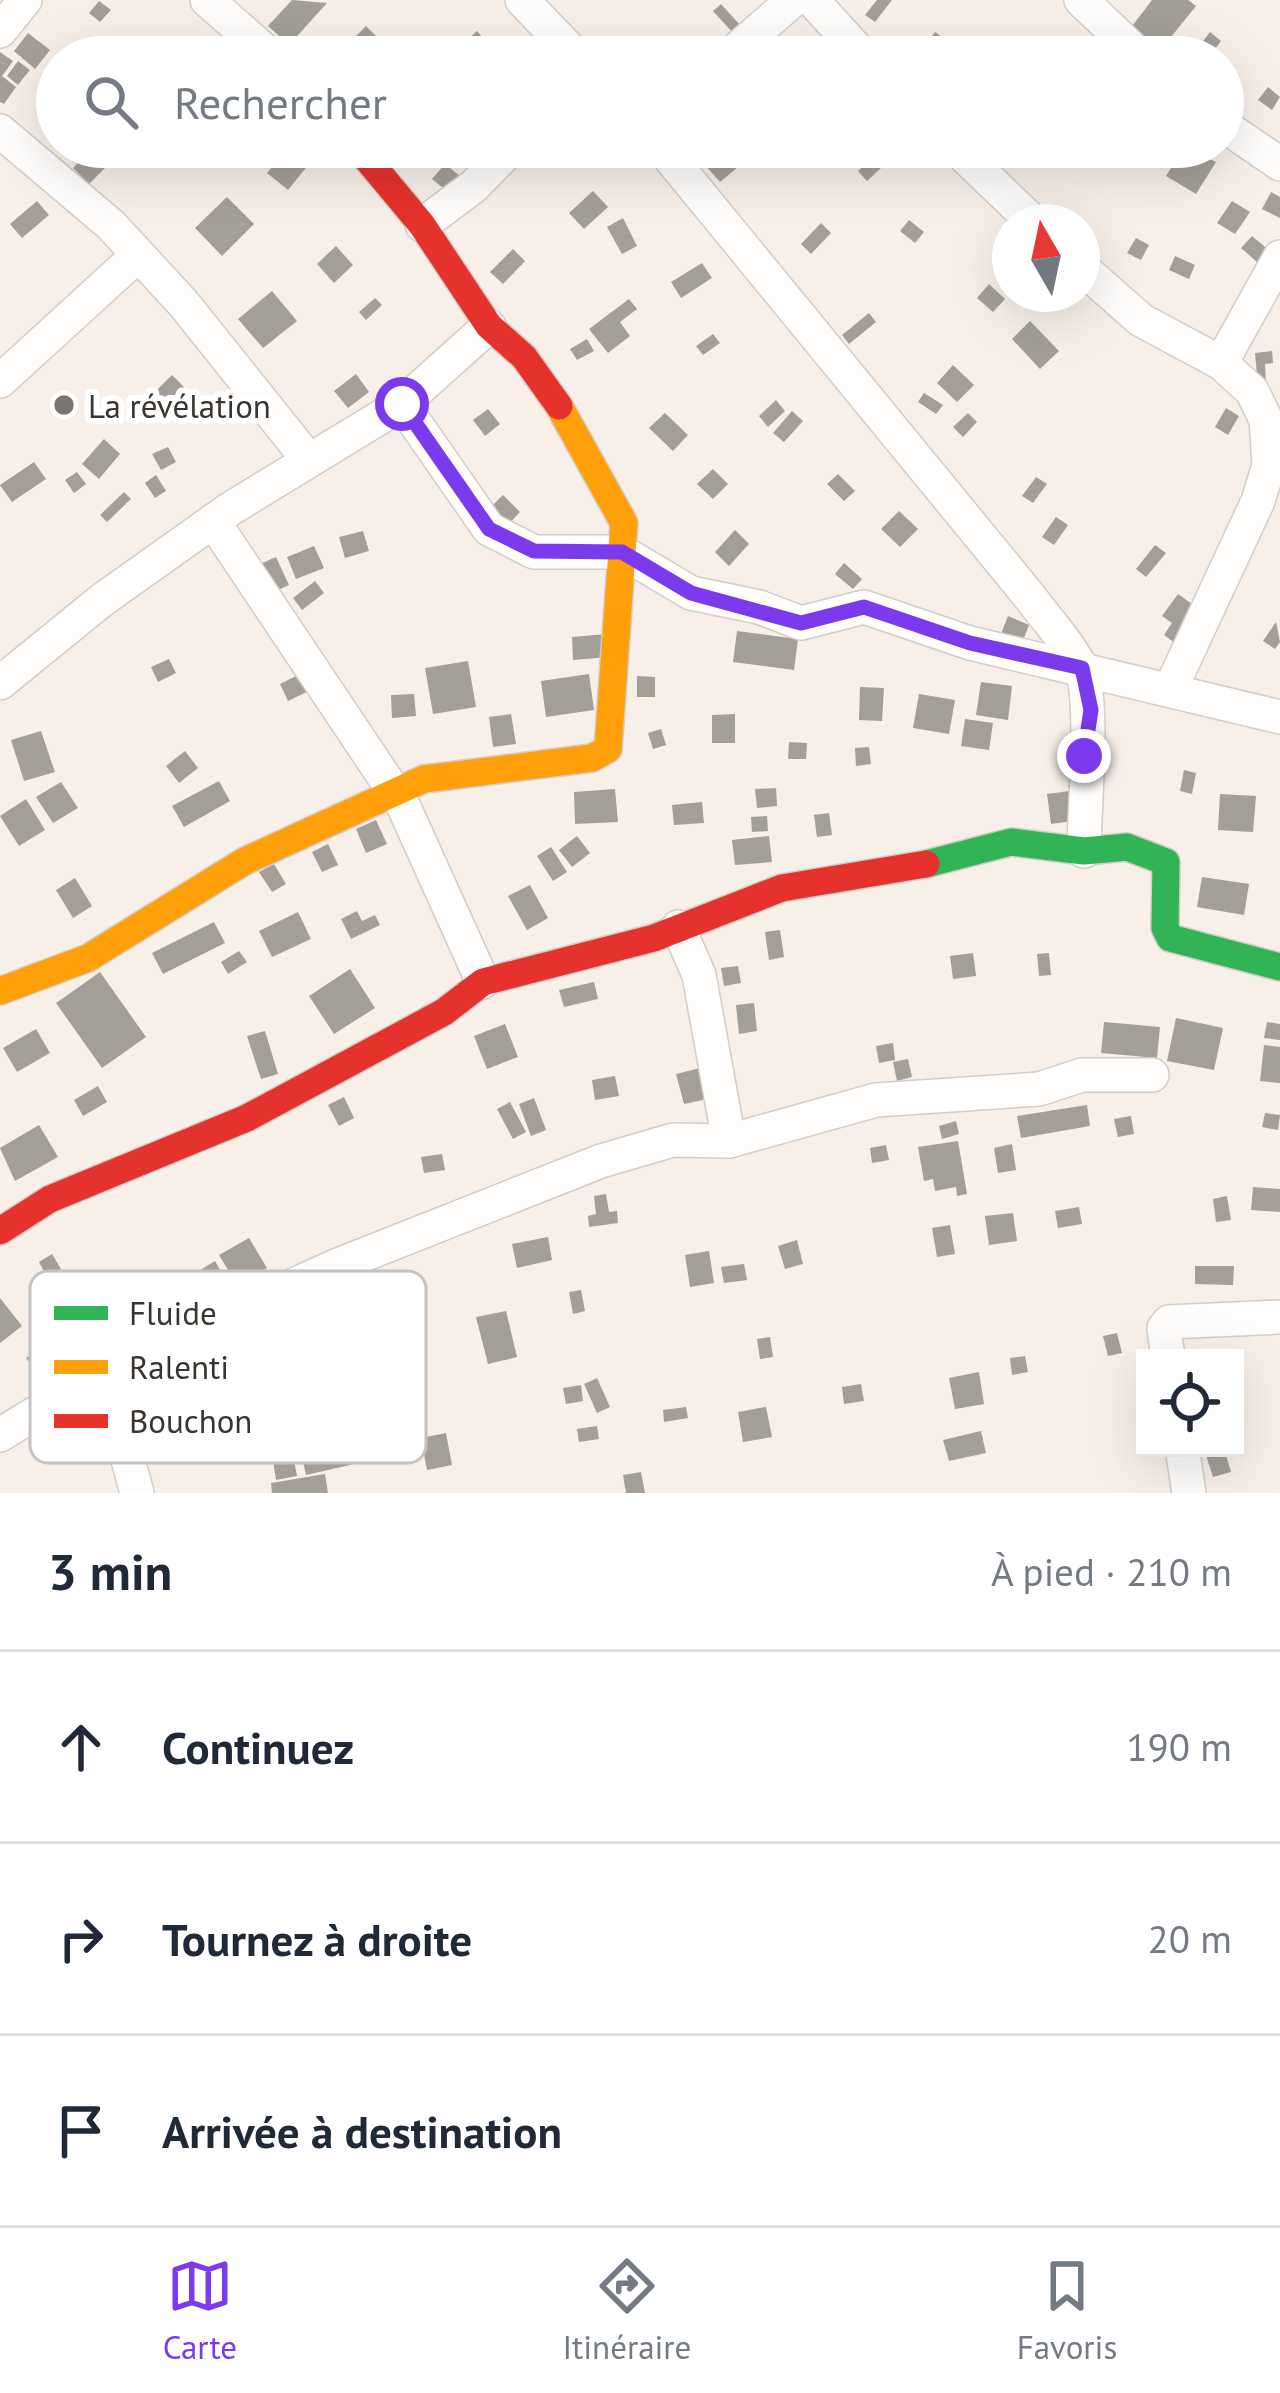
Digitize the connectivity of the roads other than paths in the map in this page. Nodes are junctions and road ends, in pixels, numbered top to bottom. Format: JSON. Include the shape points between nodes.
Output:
{"nodes":[{"id":1,"x":25,"y":0,"type":"edge"},
{"id":2,"x":207,"y":0,"type":"edge"},
{"id":3,"x":522,"y":0,"type":"edge"},
{"id":4,"x":793,"y":0,"type":"edge"},
{"id":5,"x":812,"y":0,"type":"edge"},
{"id":6,"x":1097,"y":6,"type":"edge"},
{"id":7,"x":0,"y":31,"type":"edge"},
{"id":8,"x":248,"y":36,"type":"edge"},
{"id":9,"x":557,"y":36,"type":"edge"},
{"id":10,"x":752,"y":36,"type":"edge"},
{"id":11,"x":845,"y":36,"type":"edge"},
{"id":12,"x":1123,"y":36,"type":"edge"},
{"id":13,"x":0,"y":131,"type":"edge"},
{"id":14,"x":1244,"y":139,"type":"edge"},
{"id":15,"x":36,"y":163,"type":"edge"},
{"id":16,"x":1280,"y":164,"type":"edge"},
{"id":17,"x":41,"y":168,"type":"edge"},
{"id":18,"x":374,"y":168,"type":"edge"},
{"id":19,"x":492,"y":168,"type":"edge"},
{"id":20,"x":678,"y":168,"type":"edge"},
{"id":21,"x":977,"y":168,"type":"edge"},
{"id":22,"x":1014,"y":204,"type":"edge"},
{"id":23,"x":422,"y":225,"type":"junction"},
{"id":24,"x":138,"y":255,"type":"junction"},
{"id":25,"x":1280,"y":257,"type":"edge"},
{"id":26,"x":1100,"y":284,"type":"edge"},
{"id":27,"x":489,"y":326,"type":"junction"},
{"id":28,"x":1221,"y":363,"type":"junction"},
{"id":29,"x":6,"y":365,"type":"edge"},
{"id":30,"x":402,"y":404,"type":"junction"},
{"id":31,"x":307,"y":458,"type":"junction"},
{"id":32,"x":213,"y":521,"type":"junction"},
{"id":33,"x":622,"y":552,"type":"junction"},
{"id":34,"x":1082,"y":668,"type":"junction"},
{"id":35,"x":0,"y":683,"type":"edge"},
{"id":36,"x":1170,"y":690,"type":"junction"},
{"id":37,"x":1280,"y":717,"type":"edge"},
{"id":38,"x":392,"y":792,"type":"junction"},
{"id":39,"x":1084,"y":851,"type":"junction"},
{"id":40,"x":678,"y":927,"type":"junction"},
{"id":41,"x":1280,"y":967,"type":"edge"},
{"id":42,"x":482,"y":982,"type":"junction"},
{"id":43,"x":0,"y":992,"type":"edge"},
{"id":44,"x":1152,"y":1076,"type":"dead end"},
{"id":45,"x":729,"y":1142,"type":"junction"},
{"id":46,"x":0,"y":1231,"type":"edge"},
{"id":47,"x":334,"y":1271,"type":"edge"},
{"id":48,"x":1280,"y":1317,"type":"edge"},
{"id":49,"x":1167,"y":1349,"type":"edge"},
{"id":50,"x":30,"y":1417,"type":"edge"},
{"id":51,"x":0,"y":1435,"type":"edge"},
{"id":52,"x":1184,"y":1457,"type":"edge"},
{"id":53,"x":129,"y":1463,"type":"edge"},
{"id":54,"x":137,"y":1493,"type":"edge"},
{"id":55,"x":1190,"y":1493,"type":"edge"}],
"edges":[{"from":1,"to":7,"type":"street"},
{"from":2,"to":8,"type":"street"},
{"from":3,"to":9,"type":"street"},
{"from":4,"to":10,"type":"street"},
{"from":5,"to":11,"type":"street"},
{"from":6,"to":12,"type":"street"},
{"from":13,"to":15,"type":"street"},
{"from":14,"to":16,"type":"street"},
{"from":17,"to":24,"type":"street"},
{"from":18,"to":23,"type":"street"},
{"from":19,"to":23,"type":"street"},
{"from":20,"to":34,"type":"street"},
{"from":21,"to":22,"type":"street"},
{"from":23,"to":27,"type":"street"},
{"from":24,"to":29,"type":"street"},
{"from":24,"to":31,"type":"street"},
{"from":25,"to":28,"type":"street"},
{"from":26,"to":28,"type":"street","via":[[1141,320]]},
{"from":27,"to":30,"type":"street"},
{"from":27,"to":33,"type":"street","via":[[506,332],[539,373],[614,497],[624,523]]},
{"from":28,"to":36,"type":"street","via":[[1261,403],[1269,465],[1249,526]]},
{"from":30,"to":31,"type":"street"},
{"from":30,"to":33,"type":"street","via":[[489,529],[534,551]]},
{"from":31,"to":32,"type":"street"},
{"from":32,"to":35,"type":"street"},
{"from":32,"to":38,"type":"street"},
{"from":33,"to":34,"type":"street","via":[[691,593],[801,623],[864,607],[970,643]]},
{"from":33,"to":38,"type":"street","via":[[608,749],[592,758],[424,778]]},
{"from":34,"to":36,"type":"street"},
{"from":34,"to":39,"type":"street","via":[[1091,710]]},
{"from":36,"to":37,"type":"street"},
{"from":38,"to":42,"type":"street"},
{"from":38,"to":43,"type":"street","via":[[244,861],[88,958]]},
{"from":39,"to":40,"type":"street","via":[[1011,842],[952,860],[782,888]]},
{"from":39,"to":41,"type":"street","via":[[1126,847],[1158,855],[1168,873],[1166,935]]},
{"from":40,"to":42,"type":"street"},
{"from":40,"to":45,"type":"street","via":[[699,975]]},
{"from":42,"to":46,"type":"street","via":[[444,1012],[247,1118],[50,1199]]},
{"from":44,"to":45,"type":"street","via":[[1082,1075],[1039,1089],[877,1100]]},
{"from":45,"to":47,"type":"street","via":[[673,1140],[523,1189]]},
{"from":48,"to":49,"type":"street","via":[[1169,1322]]},
{"from":50,"to":51,"type":"street"},
{"from":52,"to":55,"type":"street"},
{"from":53,"to":54,"type":"street"}]}
